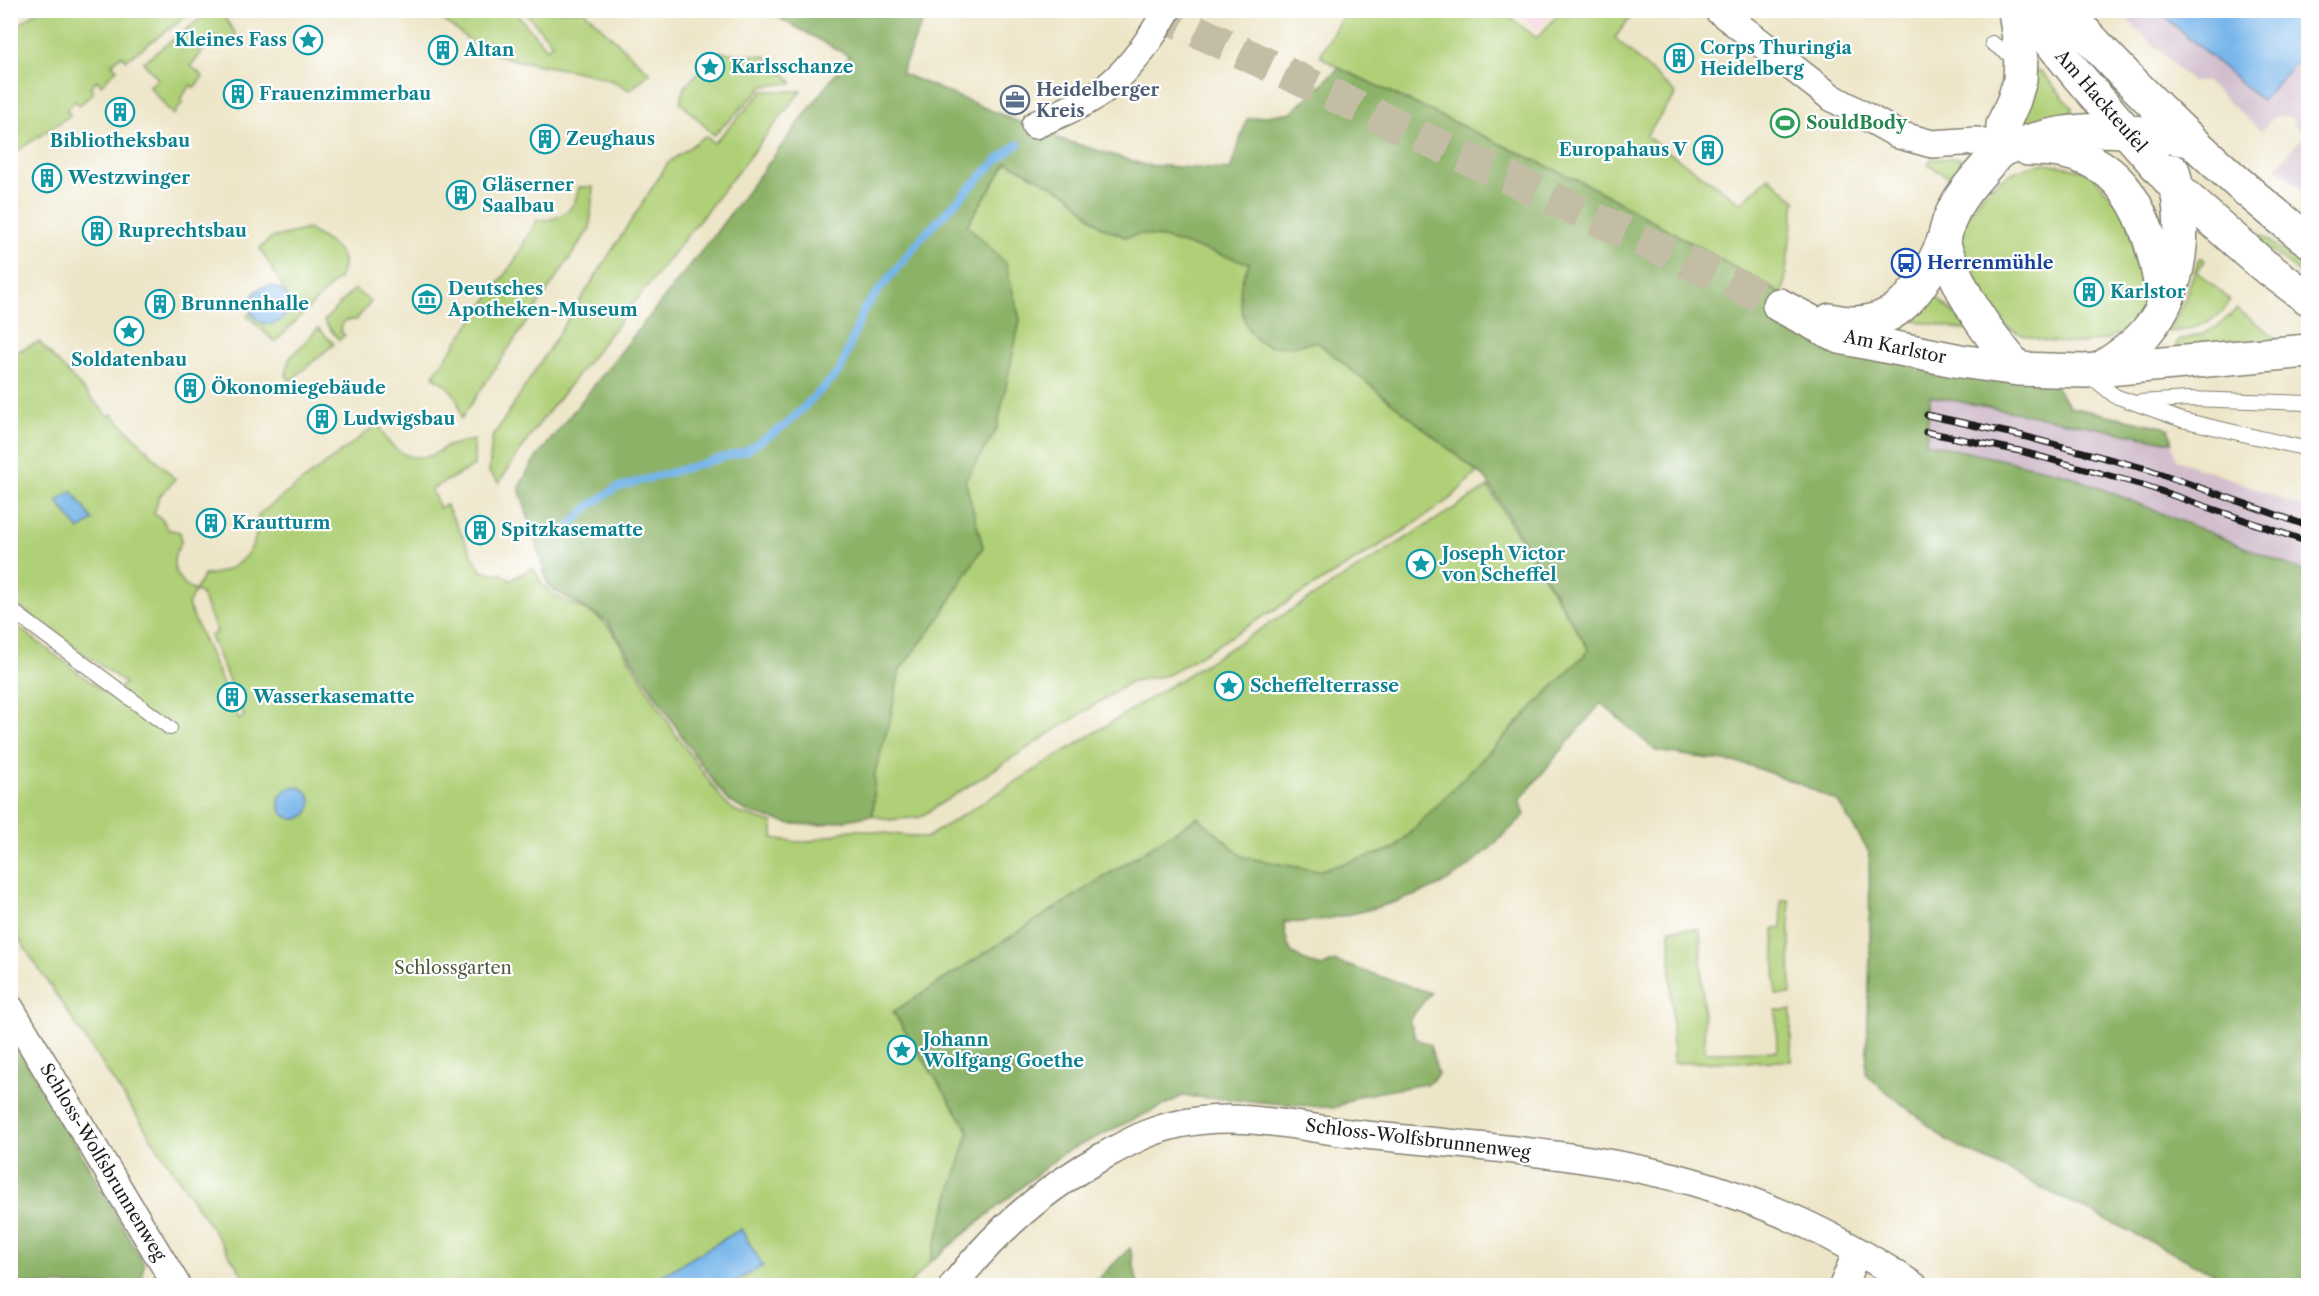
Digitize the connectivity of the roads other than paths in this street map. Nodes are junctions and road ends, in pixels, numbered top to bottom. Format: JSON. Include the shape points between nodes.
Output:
{"nodes":[{"id":1,"x":1167,"y":10,"type":"edge"},
{"id":2,"x":1718,"y":10,"type":"edge"},
{"id":3,"x":2015,"y":10,"type":"edge"},
{"id":4,"x":2025,"y":10,"type":"edge"},
{"id":5,"x":2064,"y":10,"type":"edge"},
{"id":6,"x":1992,"y":43,"type":"dead end"},
{"id":7,"x":2021,"y":70,"type":"junction"},
{"id":8,"x":1036,"y":120,"type":"dead end"},
{"id":9,"x":2127,"y":132,"type":"junction"},
{"id":10,"x":2177,"y":138,"type":"junction"},
{"id":11,"x":2002,"y":150,"type":"junction"},
{"id":12,"x":2178,"y":190,"type":"junction"},
{"id":13,"x":2308,"y":240,"type":"edge"},
{"id":14,"x":1943,"y":242,"type":"junction"},
{"id":15,"x":2308,"y":298,"type":"edge"},
{"id":16,"x":2164,"y":302,"type":"junction"},
{"id":17,"x":2308,"y":351,"type":"edge"},
{"id":18,"x":2018,"y":369,"type":"junction"},
{"id":19,"x":2092,"y":370,"type":"junction"},
{"id":20,"x":2131,"y":403,"type":"junction"},
{"id":21,"x":2308,"y":403,"type":"edge"},
{"id":22,"x":2308,"y":449,"type":"edge"},
{"id":23,"x":10,"y":609,"type":"edge"},
{"id":24,"x":170,"y":728,"type":"dead end"},
{"id":25,"x":10,"y":1008,"type":"edge"},
{"id":26,"x":1857,"y":1251,"type":"junction"},
{"id":27,"x":177,"y":1286,"type":"edge"},
{"id":28,"x":952,"y":1286,"type":"edge"},
{"id":29,"x":1843,"y":1286,"type":"edge"},
{"id":30,"x":1914,"y":1286,"type":"edge"}],
"edges":[{"from":1,"to":8,"type":"street","via":[[1151,38],[1112,83],[1089,99]]},
{"from":2,"to":11,"type":"street","via":[[1831,97],[1899,135],[1932,144],[1977,141]]},
{"from":3,"to":7,"type":"main road"},
{"from":4,"to":9,"type":"main road","name":"Am Hackteufel"},
{"from":5,"to":10,"type":"main road","name":"Am Hackteufel","via":[[2152,103]]},
{"from":6,"to":7,"type":"lane","via":[[2010,55]]},
{"from":7,"to":11,"type":"main road","via":[[2019,88],[2003,125]]},
{"from":9,"to":10,"type":"main road","name":"Am Karlstor"},
{"from":9,"to":11,"type":"main road","name":"Am Karlstor","via":[[2065,132]]},
{"from":9,"to":12,"type":"main road","name":"Am Hackteufel"},
{"from":10,"to":12,"type":"main road"},
{"from":10,"to":13,"type":"main road","name":"Am Hackteufel"},
{"from":11,"to":14,"type":"main road","name":"Am Karlstor","via":[[1962,195]]},
{"from":11,"to":16,"type":"main road","via":[[2050,148],[2088,160],[2118,180],[2146,226]]},
{"from":12,"to":15,"type":"main road","name":"Am Hackteufel","via":[[2262,264]]},
{"from":12,"to":16,"type":"main road","via":[[2180,254]]},
{"from":14,"to":18,"type":"main road","via":[[1954,276],[1971,307]]},
{"from":14,"to":18,"type":"main road","name":"Am Karlstor","via":[[1910,300],[1884,317],[1860,323],[1834,321],[1779,306],[1840,337]]},
{"from":16,"to":19,"type":"main road","via":[[2146,332],[2128,349]]},
{"from":17,"to":19,"type":"main road","name":"Am Karlstor"},
{"from":18,"to":19,"type":"main road","name":"Am Karlstor"},
{"from":19,"to":20,"type":"lane","via":[[2115,396]]},
{"from":20,"to":21,"type":"lane","via":[[2189,399]]},
{"from":20,"to":22,"type":"lane","via":[[2182,420]]},
{"from":23,"to":24,"type":"lane"},
{"from":25,"to":27,"type":"street","name":"Schloss-Wolfsbrunnenweg"},
{"from":26,"to":28,"type":"street","name":"Schloss-Wolfsbrunnenweg","via":[[1785,1215],[1700,1184],[1647,1171],[1559,1156],[1225,1119],[1156,1130],[1088,1164],[1011,1221]]},
{"from":26,"to":29,"type":"street"},
{"from":26,"to":30,"type":"street","name":"Schloss-Wolfsbrunnenweg"}]}
